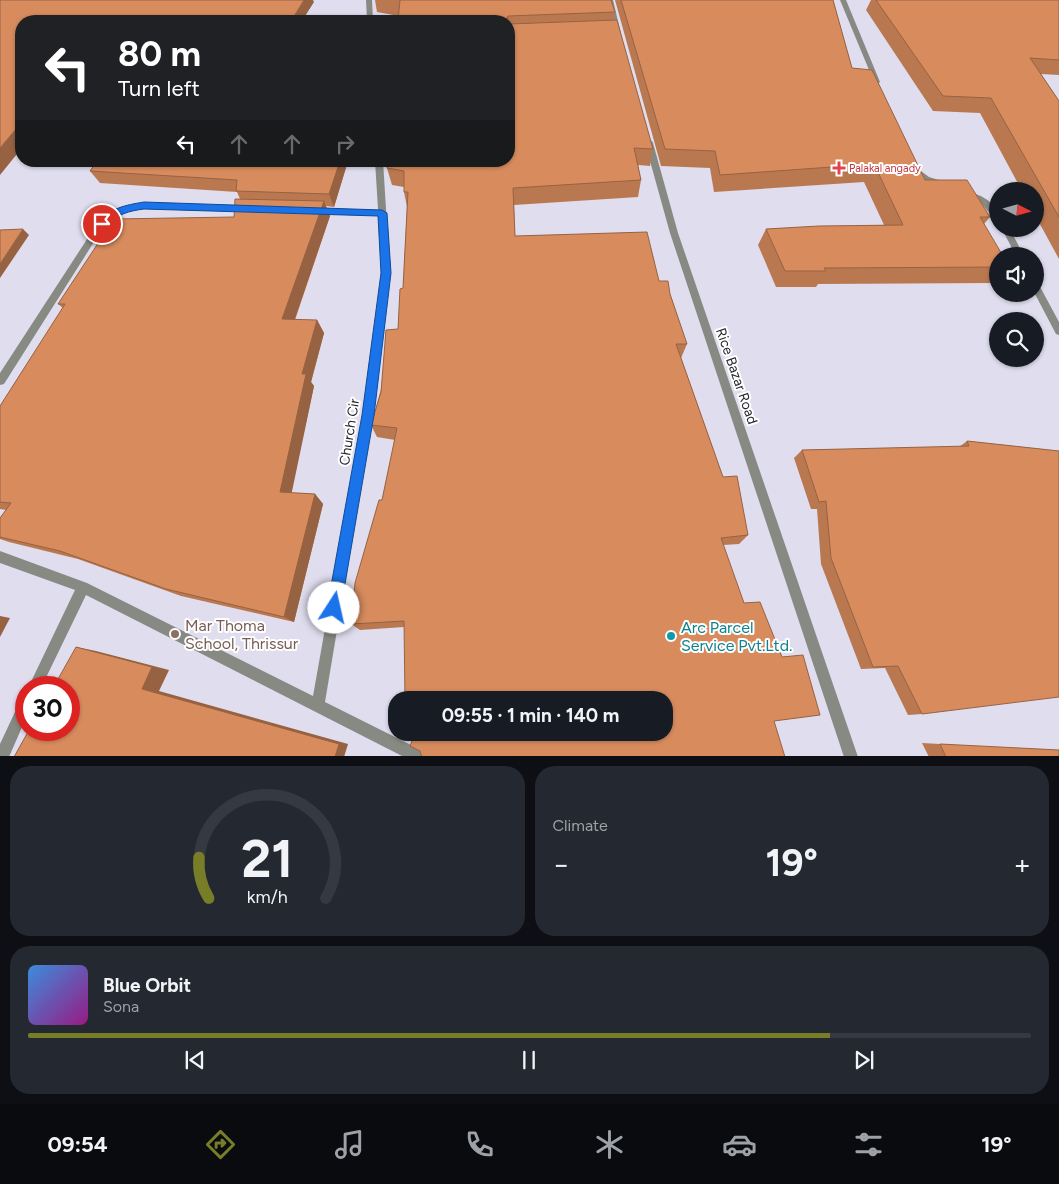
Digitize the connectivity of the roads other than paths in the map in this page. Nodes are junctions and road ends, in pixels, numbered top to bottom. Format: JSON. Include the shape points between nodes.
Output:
{"nodes":[{"id":1,"x":369,"y":0,"type":"edge"},
{"id":2,"x":610,"y":0,"type":"edge"},
{"id":3,"x":843,"y":0,"type":"edge"},
{"id":4,"x":370,"y":15,"type":"edge"},
{"id":5,"x":616,"y":36,"type":"edge"},
{"id":6,"x":879,"y":88,"type":"edge"},
{"id":7,"x":645,"y":128,"type":"edge"},
{"id":8,"x":908,"y":158,"type":"edge"},
{"id":9,"x":380,"y":167,"type":"edge"},
{"id":10,"x":948,"y":186,"type":"edge"},
{"id":11,"x":963,"y":192,"type":"edge"},
{"id":12,"x":989,"y":207,"type":"edge"},
{"id":13,"x":258,"y":209,"type":"edge"},
{"id":14,"x":304,"y":211,"type":"edge"},
{"id":15,"x":382,"y":213,"type":"junction"},
{"id":16,"x":1044,"y":302,"type":"edge"},
{"id":17,"x":1059,"y":331,"type":"edge"},
{"id":18,"x":0,"y":381,"type":"edge"},
{"id":19,"x":0,"y":557,"type":"edge"},
{"id":20,"x":83,"y":587,"type":"junction"},
{"id":21,"x":40,"y":676,"type":"edge"},
{"id":22,"x":318,"y":705,"type":"junction"},
{"id":23,"x":15,"y":726,"type":"edge"},
{"id":24,"x":0,"y":756,"type":"edge"},
{"id":25,"x":420,"y":756,"type":"edge"},
{"id":26,"x":851,"y":756,"type":"edge"}],
"edges":[{"from":1,"to":4,"type":"street"},
{"from":2,"to":5,"type":"street"},
{"from":3,"to":6,"type":"street"},
{"from":7,"to":26,"type":"street","name":"Rice Bazar Road","via":[[674,234]]},
{"from":8,"to":10,"type":"street","via":[[911,167],[926,179]]},
{"from":9,"to":15,"type":"street","name":"Church Cir"},
{"from":11,"to":12,"type":"street"},
{"from":13,"to":18,"type":"street","via":[[144,206],[125,208],[110,216],[96,232]]},
{"from":14,"to":15,"type":"street"},
{"from":15,"to":22,"type":"street","name":"Church Cir","via":[[386,273],[368,415]]},
{"from":16,"to":17,"type":"street"},
{"from":19,"to":20,"type":"street"},
{"from":20,"to":21,"type":"street"},
{"from":20,"to":22,"type":"street"},
{"from":22,"to":25,"type":"street"},
{"from":23,"to":24,"type":"street"}]}
